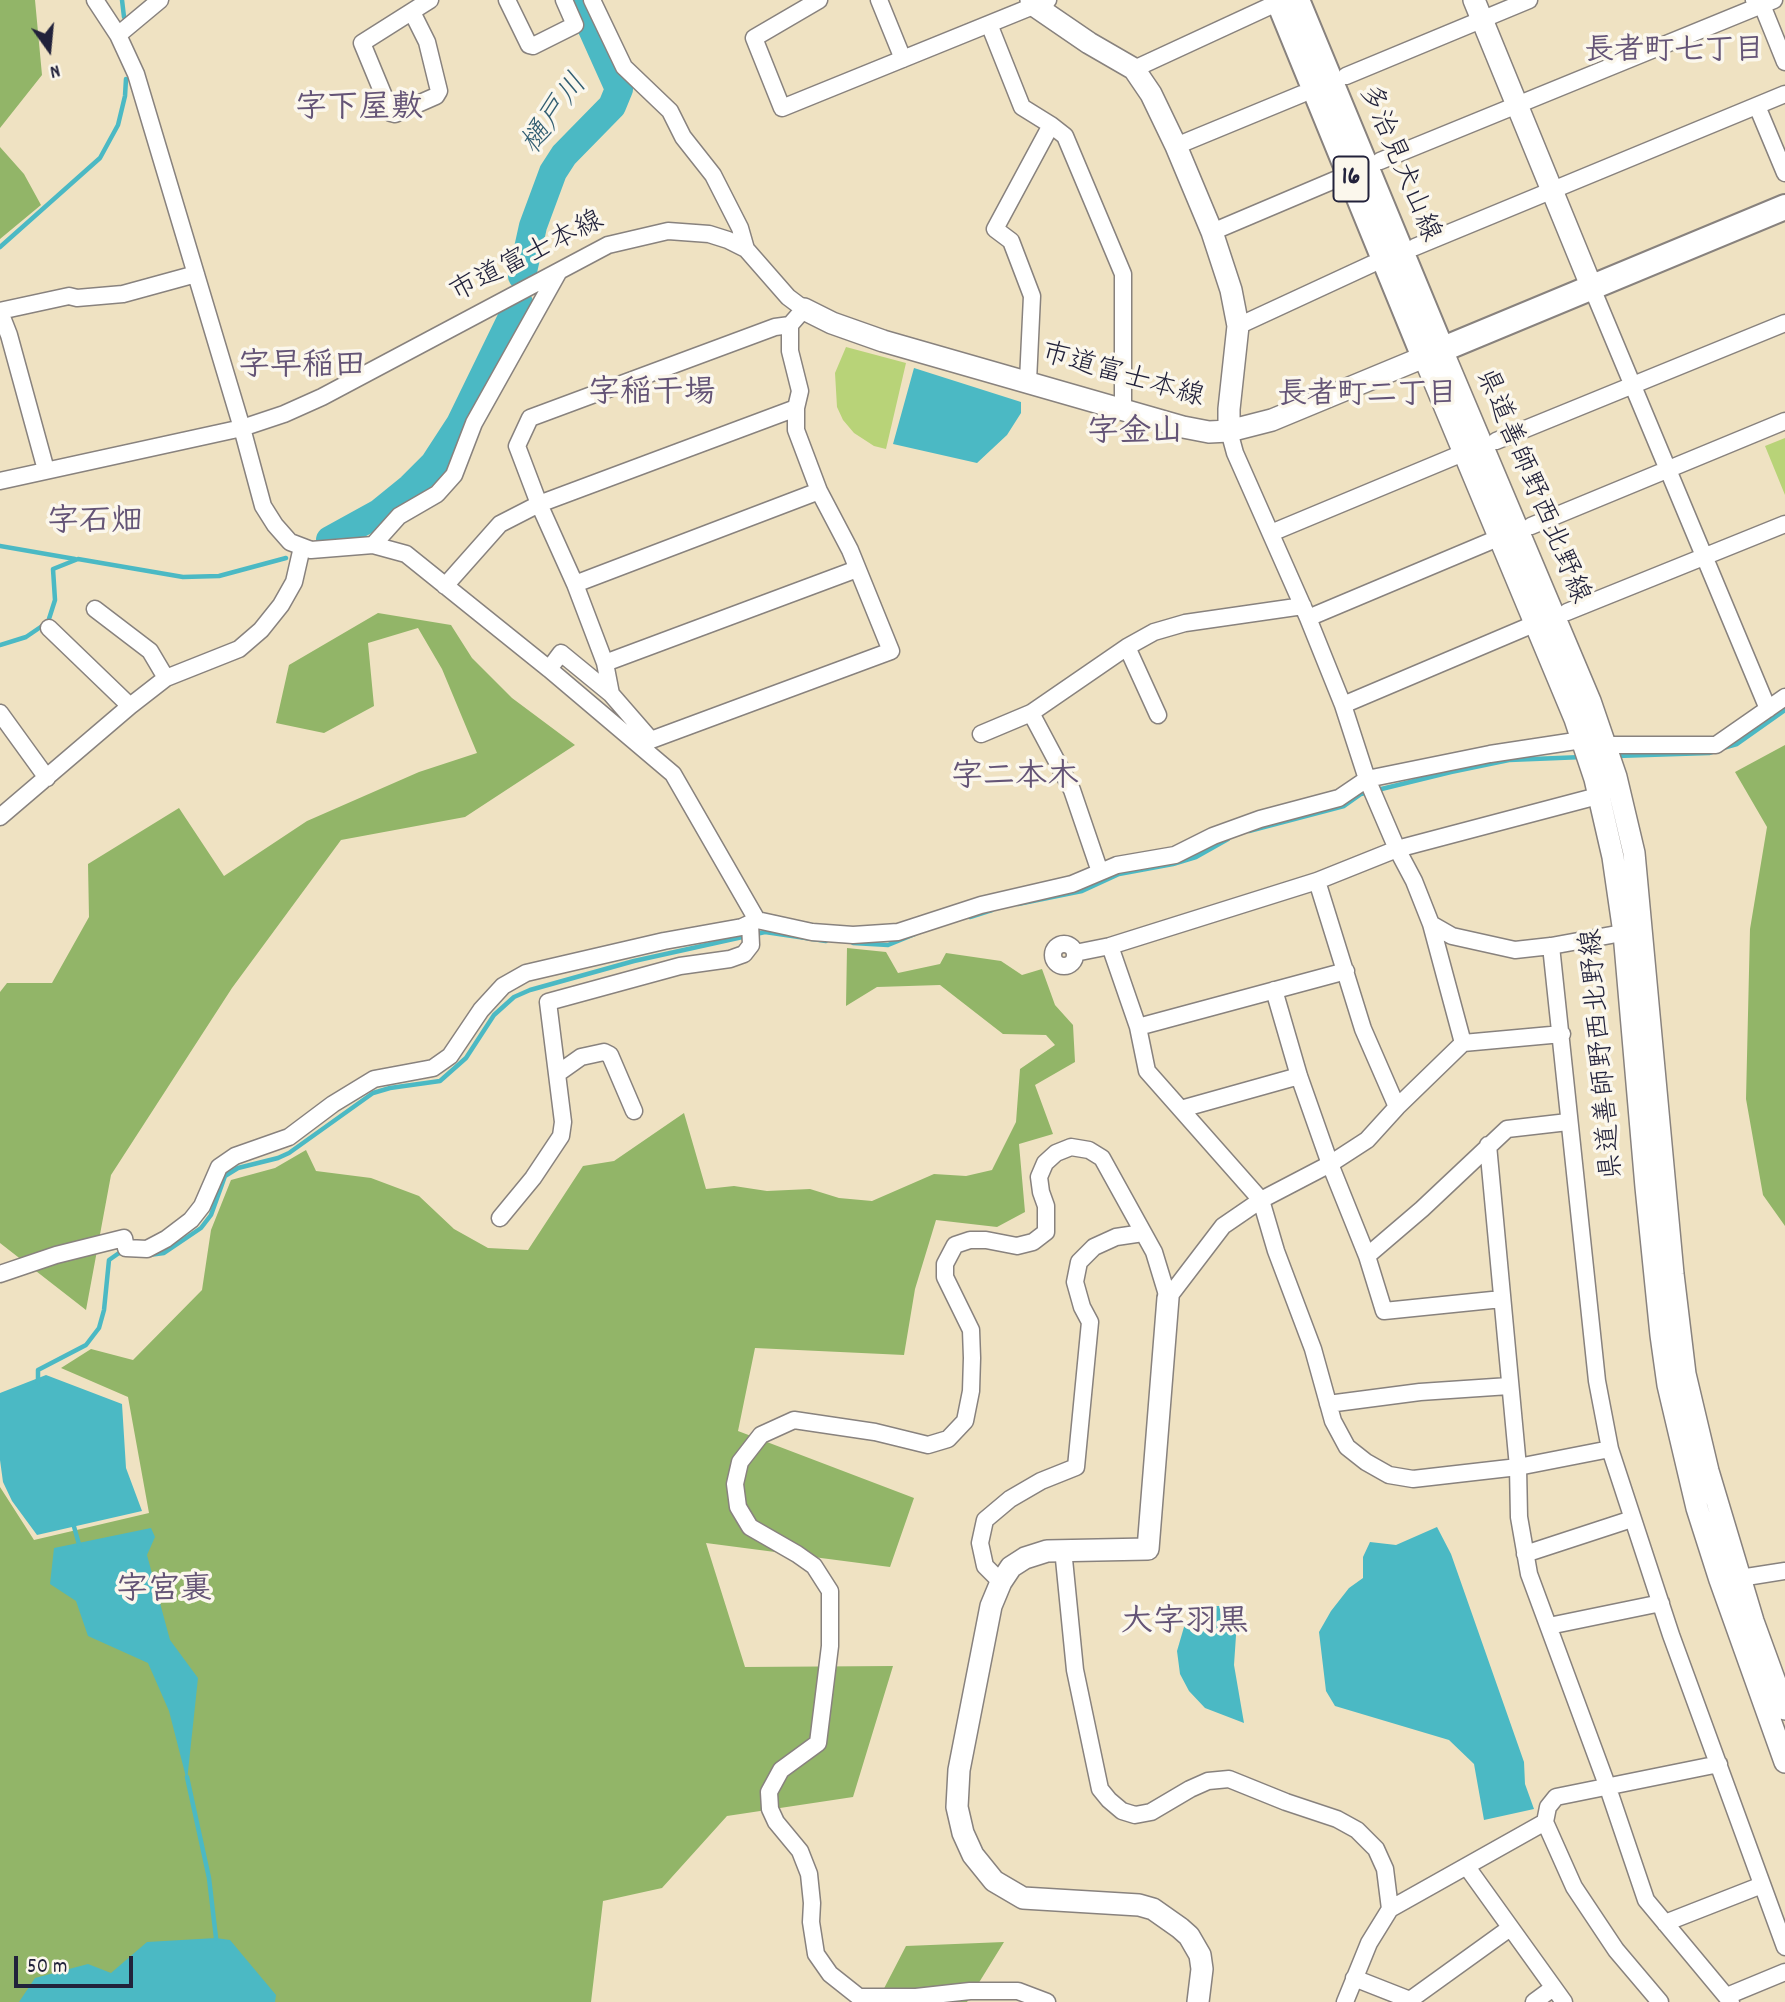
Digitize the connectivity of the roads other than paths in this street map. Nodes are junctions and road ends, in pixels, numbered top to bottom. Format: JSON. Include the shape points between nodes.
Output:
{"nodes":[{"id":1,"x":95,"y":0,"type":"edge"},
{"id":2,"x":160,"y":0,"type":"edge"},
{"id":3,"x":430,"y":0,"type":"edge"},
{"id":4,"x":507,"y":0,"type":"edge"},
{"id":5,"x":564,"y":0,"type":"edge"},
{"id":6,"x":592,"y":0,"type":"edge"},
{"id":7,"x":819,"y":0,"type":"edge"},
{"id":8,"x":879,"y":0,"type":"edge"},
{"id":9,"x":1529,"y":0,"type":"edge"},
{"id":10,"x":1285,"y":1,"type":"edge"},
{"id":11,"x":1038,"y":2,"type":"edge"},
{"id":12,"x":1763,"y":2,"type":"edge"},
{"id":13,"x":1478,"y":10,"type":"edge"},
{"id":14,"x":412,"y":12,"type":"junction"},
{"id":15,"x":989,"y":24,"type":"junction"},
{"id":16,"x":118,"y":35,"type":"junction"},
{"id":17,"x":903,"y":59,"type":"junction"},
{"id":18,"x":1785,"y":62,"type":"edge"},
{"id":19,"x":1134,"y":69,"type":"junction"},
{"id":20,"x":1346,"y":76,"type":"dead end"},
{"id":21,"x":1302,"y":94,"type":"dead end"},
{"id":22,"x":1785,"y":94,"type":"edge"},
{"id":23,"x":1518,"y":106,"type":"junction"},
{"id":24,"x":1757,"y":106,"type":"junction"},
{"id":25,"x":1051,"y":125,"type":"junction"},
{"id":26,"x":1176,"y":146,"type":"junction"},
{"id":27,"x":1380,"y":161,"type":"dead end"},
{"id":28,"x":1785,"y":173,"type":"edge"},
{"id":29,"x":1337,"y":179,"type":"dead end"},
{"id":30,"x":1553,"y":192,"type":"junction"},
{"id":31,"x":1785,"y":207,"type":"edge"},
{"id":32,"x":1212,"y":232,"type":"junction"},
{"id":33,"x":1415,"y":247,"type":"dead end"},
{"id":34,"x":746,"y":249,"type":"junction"},
{"id":35,"x":1372,"y":264,"type":"dead end"},
{"id":36,"x":559,"y":271,"type":"junction"},
{"id":37,"x":196,"y":274,"type":"junction"},
{"id":38,"x":1592,"y":288,"type":"junction"},
{"id":39,"x":0,"y":312,"type":"edge"},
{"id":40,"x":797,"y":317,"type":"junction"},
{"id":41,"x":1785,"y":323,"type":"edge"},
{"id":42,"x":1238,"y":326,"type":"junction"},
{"id":43,"x":1433,"y":354,"type":"junction"},
{"id":44,"x":1028,"y":381,"type":"junction"},
{"id":45,"x":1634,"y":385,"type":"junction"},
{"id":46,"x":796,"y":408,"type":"junction"},
{"id":47,"x":1123,"y":410,"type":"junction"},
{"id":48,"x":1785,"y":421,"type":"edge"},
{"id":49,"x":242,"y":428,"type":"junction"},
{"id":50,"x":1229,"y":431,"type":"junction"},
{"id":51,"x":1496,"y":441,"type":"dead end"},
{"id":52,"x":1463,"y":453,"type":"junction"},
{"id":53,"x":1669,"y":469,"type":"junction"},
{"id":54,"x":47,"y":470,"type":"junction"},
{"id":55,"x":0,"y":481,"type":"edge"},
{"id":56,"x":819,"y":491,"type":"junction"},
{"id":57,"x":539,"y":504,"type":"junction"},
{"id":58,"x":1785,"y":524,"type":"edge"},
{"id":59,"x":1531,"y":526,"type":"dead end"},
{"id":60,"x":1271,"y":533,"type":"junction"},
{"id":61,"x":1491,"y":541,"type":"dead end"},
{"id":62,"x":373,"y":545,"type":"junction"},
{"id":63,"x":302,"y":547,"type":"junction"},
{"id":64,"x":1705,"y":558,"type":"junction"},
{"id":65,"x":857,"y":569,"type":"junction"},
{"id":66,"x":575,"y":584,"type":"junction"},
{"id":67,"x":445,"y":586,"type":"junction"},
{"id":68,"x":95,"y":609,"type":"dead end"},
{"id":69,"x":1306,"y":612,"type":"junction"},
{"id":70,"x":1567,"y":612,"type":"dead end"},
{"id":71,"x":1534,"y":624,"type":"junction"},
{"id":72,"x":50,"y":628,"type":"dead end"},
{"id":73,"x":1127,"y":647,"type":"junction"},
{"id":74,"x":605,"y":663,"type":"junction"},
{"id":75,"x":549,"y":669,"type":"junction"},
{"id":76,"x":166,"y":678,"type":"junction"},
{"id":77,"x":611,"y":694,"type":"junction"},
{"id":78,"x":1785,"y":697,"type":"edge"},
{"id":79,"x":1343,"y":705,"type":"junction"},
{"id":80,"x":130,"y":706,"type":"junction"},
{"id":81,"x":1768,"y":709,"type":"junction"},
{"id":82,"x":0,"y":713,"type":"edge"},
{"id":83,"x":1031,"y":713,"type":"junction"},
{"id":84,"x":1158,"y":715,"type":"dead end"},
{"id":85,"x":981,"y":734,"type":"dead end"},
{"id":86,"x":1597,"y":752,"type":"junction"},
{"id":87,"x":47,"y":778,"type":"junction"},
{"id":88,"x":1367,"y":779,"type":"junction"},
{"id":89,"x":1594,"y":797,"type":"dead end"},
{"id":90,"x":1,"y":814,"type":"edge"},
{"id":91,"x":1397,"y":849,"type":"junction"},
{"id":92,"x":1100,"y":872,"type":"junction"},
{"id":93,"x":1317,"y":881,"type":"junction"},
{"id":94,"x":753,"y":921,"type":"junction"},
{"id":95,"x":1431,"y":924,"type":"junction"},
{"id":96,"x":1633,"y":931,"type":"junction"},
{"id":97,"x":1110,"y":946,"type":"junction"},
{"id":98,"x":1552,"y":946,"type":"junction"},
{"id":99,"x":1075,"y":953,"type":"dead end"},
{"id":100,"x":1346,"y":971,"type":"junction"},
{"id":101,"x":1274,"y":990,"type":"junction"},
{"id":102,"x":1138,"y":1027,"type":"junction"},
{"id":103,"x":1562,"y":1034,"type":"junction"},
{"id":104,"x":1463,"y":1043,"type":"junction"},
{"id":105,"x":557,"y":1074,"type":"junction"},
{"id":106,"x":1300,"y":1076,"type":"junction"},
{"id":107,"x":1396,"y":1107,"type":"junction"},
{"id":108,"x":1181,"y":1109,"type":"junction"},
{"id":109,"x":634,"y":1111,"type":"dead end"},
{"id":110,"x":1568,"y":1122,"type":"junction"},
{"id":111,"x":1488,"y":1145,"type":"junction"},
{"id":112,"x":1330,"y":1164,"type":"junction"},
{"id":113,"x":1261,"y":1200,"type":"junction"},
{"id":114,"x":500,"y":1218,"type":"dead end"},
{"id":115,"x":1143,"y":1233,"type":"junction"},
{"id":116,"x":1367,"y":1256,"type":"junction"},
{"id":117,"x":0,"y":1274,"type":"edge"},
{"id":118,"x":1168,"y":1298,"type":"junction"},
{"id":119,"x":1502,"y":1300,"type":"junction"},
{"id":120,"x":1509,"y":1386,"type":"junction"},
{"id":121,"x":1328,"y":1404,"type":"junction"},
{"id":122,"x":1610,"y":1450,"type":"junction"},
{"id":123,"x":1518,"y":1467,"type":"junction"},
{"id":124,"x":1632,"y":1519,"type":"junction"},
{"id":125,"x":1063,"y":1549,"type":"junction"},
{"id":126,"x":1525,"y":1554,"type":"junction"},
{"id":127,"x":1785,"y":1571,"type":"edge"},
{"id":128,"x":1740,"y":1578,"type":"junction"},
{"id":129,"x":1001,"y":1582,"type":"junction"},
{"id":130,"x":1661,"y":1603,"type":"junction"},
{"id":131,"x":1549,"y":1626,"type":"junction"},
{"id":132,"x":1785,"y":1709,"type":"edge"},
{"id":133,"x":1784,"y":1754,"type":"edge"},
{"id":134,"x":1719,"y":1764,"type":"junction"},
{"id":135,"x":1608,"y":1785,"type":"junction"},
{"id":136,"x":1545,"y":1822,"type":"junction"},
{"id":137,"x":1467,"y":1867,"type":"junction"},
{"id":138,"x":1762,"y":1885,"type":"junction"},
{"id":139,"x":1390,"y":1909,"type":"junction"},
{"id":140,"x":1665,"y":1923,"type":"junction"},
{"id":141,"x":1510,"y":1928,"type":"junction"},
{"id":142,"x":1785,"y":1947,"type":"edge"},
{"id":143,"x":1785,"y":1972,"type":"edge"},
{"id":144,"x":1354,"y":1978,"type":"junction"},
{"id":145,"x":1553,"y":1988,"type":"junction"},
{"id":146,"x":1729,"y":1999,"type":"edge"},
{"id":147,"x":1047,"y":2002,"type":"edge"},
{"id":148,"x":1198,"y":2002,"type":"edge"},
{"id":149,"x":1345,"y":2002,"type":"edge"},
{"id":150,"x":1534,"y":2002,"type":"edge"},
{"id":151,"x":1564,"y":2002,"type":"edge"},
{"id":152,"x":1660,"y":2002,"type":"edge"}],
"edges":[{"from":1,"to":16,"type":"street"},
{"from":2,"to":16,"type":"street"},
{"from":3,"to":14,"type":"street"},
{"from":4,"to":5,"type":"street","via":[[529,46],[575,25]]},
{"from":6,"to":34,"type":"street","via":[[624,67],[670,111],[683,137],[713,175]]},
{"from":7,"to":17,"type":"street","via":[[754,38],[782,108]]},
{"from":8,"to":17,"type":"street"},
{"from":9,"to":13,"type":"street"},
{"from":10,"to":19,"type":"street"},
{"from":10,"to":43,"type":"main road","name":"多治見犬山線","number":"16"},
{"from":11,"to":15,"type":"street"},
{"from":11,"to":19,"type":"main road","via":[[1089,43]]},
{"from":12,"to":18,"type":"street"},
{"from":12,"to":23,"type":"street"},
{"from":13,"to":20,"type":"street"},
{"from":13,"to":23,"type":"main road"},
{"from":14,"to":14,"type":"street","via":[[362,43],[395,114],[439,91],[427,42]]},
{"from":15,"to":17,"type":"street"},
{"from":15,"to":25,"type":"street","via":[[1022,107]]},
{"from":16,"to":37,"type":"street","via":[[136,74]]},
{"from":19,"to":26,"type":"main road","via":[[1152,94]]},
{"from":21,"to":26,"type":"street"},
{"from":22,"to":24,"type":"street"},
{"from":23,"to":27,"type":"street"},
{"from":23,"to":30,"type":"main road"},
{"from":24,"to":28,"type":"street"},
{"from":24,"to":30,"type":"street"},
{"from":25,"to":44,"type":"street","via":[[995,229],[1011,241],[1032,296]]},
{"from":25,"to":47,"type":"street","via":[[1065,136],[1123,274]]},
{"from":26,"to":32,"type":"main road"},
{"from":29,"to":32,"type":"street"},
{"from":30,"to":33,"type":"street"},
{"from":30,"to":38,"type":"main road"},
{"from":31,"to":38,"type":"main road"},
{"from":32,"to":42,"type":"main road"},
{"from":34,"to":36,"type":"street","name":"市道富士本線","via":[[709,234],[668,231],[608,245]]},
{"from":34,"to":40,"type":"street","name":"市道富士本線","via":[[788,297]]},
{"from":35,"to":42,"type":"street"},
{"from":36,"to":49,"type":"street","name":"市道富士本線","via":[[322,397]]},
{"from":36,"to":62,"type":"street","via":[[474,424],[454,475],[437,494],[399,516]]},
{"from":37,"to":39,"type":"street","via":[[122,294],[69,296]]},
{"from":37,"to":49,"type":"street"},
{"from":38,"to":43,"type":"main road"},
{"from":38,"to":45,"type":"street"},
{"from":39,"to":54,"type":"street"},
{"from":40,"to":44,"type":"main road","name":"市道富士本線","via":[[832,323]]},
{"from":40,"to":46,"type":"street","via":[[790,351],[800,391]]},
{"from":40,"to":57,"type":"street","via":[[530,418],[517,446]]},
{"from":41,"to":45,"type":"street"},
{"from":42,"to":50,"type":"main road"},
{"from":43,"to":50,"type":"main road","name":"市道富士本線","via":[[1272,420]]},
{"from":43,"to":52,"type":"main road","name":"県道善師野西北野線"},
{"from":43,"to":86,"type":"main road","name":"県道善師野西北野線","via":[[1590,701]]},
{"from":44,"to":47,"type":"main road","name":"市道富士本線"},
{"from":45,"to":51,"type":"street"},
{"from":45,"to":53,"type":"street"},
{"from":46,"to":56,"type":"street","via":[[796,430]]},
{"from":46,"to":57,"type":"street"},
{"from":47,"to":50,"type":"main road","name":"市道富士本線","via":[[1183,428]]},
{"from":48,"to":53,"type":"street"},
{"from":49,"to":54,"type":"street","name":"市道富士本線"},
{"from":49,"to":63,"type":"street","via":[[263,506],[290,542]]},
{"from":50,"to":60,"type":"street"},
{"from":52,"to":60,"type":"street"},
{"from":52,"to":71,"type":"main road","name":"県道善師野西北野線"},
{"from":53,"to":59,"type":"street"},
{"from":53,"to":64,"type":"street"},
{"from":54,"to":55,"type":"street","name":"市道富士本線"},
{"from":56,"to":65,"type":"street"},
{"from":56,"to":66,"type":"street"},
{"from":57,"to":66,"type":"street"},
{"from":57,"to":67,"type":"street","via":[[499,524]]},
{"from":58,"to":64,"type":"street"},
{"from":60,"to":69,"type":"street"},
{"from":61,"to":69,"type":"street"},
{"from":62,"to":63,"type":"street"},
{"from":62,"to":67,"type":"street","via":[[406,554]]},
{"from":63,"to":76,"type":"street","via":[[294,582],[261,630],[239,649]]},
{"from":64,"to":70,"type":"street"},
{"from":64,"to":81,"type":"street"},
{"from":65,"to":74,"type":"street"},
{"from":65,"to":77,"type":"street","via":[[891,651],[651,740]]},
{"from":66,"to":74,"type":"street"},
{"from":67,"to":75,"type":"street"},
{"from":68,"to":76,"type":"street","via":[[150,651]]},
{"from":69,"to":73,"type":"street","via":[[1185,624],[1154,632]]},
{"from":69,"to":79,"type":"street"},
{"from":71,"to":79,"type":"street"},
{"from":71,"to":86,"type":"main road","name":"県道善師野西北野線"},
{"from":72,"to":80,"type":"street"},
{"from":73,"to":83,"type":"street"},
{"from":73,"to":84,"type":"street"},
{"from":74,"to":77,"type":"street"},
{"from":75,"to":77,"type":"street","via":[[561,653]]},
{"from":75,"to":94,"type":"street","via":[[673,775]]},
{"from":76,"to":80,"type":"street"},
{"from":78,"to":81,"type":"street"},
{"from":79,"to":88,"type":"street"},
{"from":80,"to":87,"type":"street"},
{"from":81,"to":86,"type":"street","via":[[1716,745]]},
{"from":82,"to":87,"type":"street"},
{"from":83,"to":85,"type":"street"},
{"from":83,"to":92,"type":"street","via":[[1072,790]]},
{"from":86,"to":88,"type":"street","via":[[1490,754]]},
{"from":86,"to":96,"type":"main road","name":"県道善師野西北野線","via":[[1634,853]]},
{"from":87,"to":90,"type":"street"},
{"from":88,"to":91,"type":"street"},
{"from":88,"to":92,"type":"street","via":[[1339,798],[1260,819],[1175,855]]},
{"from":89,"to":91,"type":"street"},
{"from":91,"to":93,"type":"street"},
{"from":91,"to":95,"type":"street"},
{"from":92,"to":94,"type":"street","via":[[1072,884],[981,905],[898,932],[825,933]]},
{"from":93,"to":97,"type":"street"},
{"from":93,"to":100,"type":"street"},
{"from":94,"to":105,"type":"street","via":[[751,945],[744,954],[680,966],[548,1002]]},
{"from":94,"to":117,"type":"street","via":[[526,973],[503,986],[450,1056],[433,1068],[374,1079],[289,1137],[235,1156],[219,1167],[202,1206],[166,1239],[147,1249],[126,1248],[124,1238]]},
{"from":95,"to":98,"type":"street","via":[[1452,936],[1515,950]]},
{"from":95,"to":104,"type":"street"},
{"from":96,"to":98,"type":"street"},
{"from":96,"to":128,"type":"main road","name":"県道善師野西北野線","via":[[1685,1374]]},
{"from":96,"to":133,"type":"main road","name":"県道善師野西北野線","via":[[1647,1200],[1668,1385],[1701,1520]]},
{"from":97,"to":99,"type":"street"},
{"from":97,"to":102,"type":"street"},
{"from":98,"to":103,"type":"street"},
{"from":100,"to":101,"type":"street"},
{"from":100,"to":107,"type":"street","via":[[1363,1029]]},
{"from":101,"to":102,"type":"street"},
{"from":101,"to":106,"type":"street"},
{"from":102,"to":108,"type":"street","via":[[1147,1071]]},
{"from":103,"to":104,"type":"street"},
{"from":103,"to":110,"type":"street"},
{"from":104,"to":107,"type":"street"},
{"from":105,"to":109,"type":"street","via":[[581,1057],[604,1052],[610,1055]]},
{"from":105,"to":114,"type":"street","via":[[561,1136]]},
{"from":106,"to":108,"type":"street"},
{"from":106,"to":112,"type":"street"},
{"from":107,"to":112,"type":"street","via":[[1367,1140]]},
{"from":108,"to":113,"type":"street"},
{"from":110,"to":111,"type":"street","via":[[1507,1129]]},
{"from":110,"to":122,"type":"street","via":[[1597,1381]]},
{"from":111,"to":116,"type":"street"},
{"from":111,"to":119,"type":"street"},
{"from":112,"to":113,"type":"street"},
{"from":112,"to":116,"type":"street"},
{"from":113,"to":118,"type":"street","via":[[1223,1226]]},
{"from":113,"to":121,"type":"street"},
{"from":115,"to":118,"type":"street"},
{"from":115,"to":129,"type":"street","via":[[1116,1237],[1094,1247],[1079,1262],[1075,1282],[1090,1322],[1076,1467],[1041,1480],[985,1520],[980,1543],[985,1566]]},
{"from":115,"to":147,"type":"street","via":[[1102,1158],[1071,1147],[1056,1153],[1039,1177],[1046,1232],[1017,1246],[970,1240],[955,1245],[945,1264],[945,1277],[971,1330],[972,1357],[965,1421],[948,1439],[928,1445],[794,1420],[761,1435],[740,1462],[735,1483],[738,1507],[750,1527],[814,1566],[830,1591],[830,1646],[818,1743],[781,1770],[769,1792],[776,1822],[800,1851],[809,1874],[816,1954],[830,1975],[859,1997],[1018,1991]]},
{"from":116,"to":119,"type":"street","via":[[1384,1311]]},
{"from":118,"to":125,"type":"main road","via":[[1148,1549]]},
{"from":119,"to":120,"type":"street"},
{"from":120,"to":121,"type":"street"},
{"from":120,"to":123,"type":"street"},
{"from":121,"to":123,"type":"street","via":[[1348,1447],[1389,1475],[1433,1478]]},
{"from":122,"to":123,"type":"street"},
{"from":122,"to":124,"type":"street"},
{"from":123,"to":126,"type":"street"},
{"from":124,"to":126,"type":"street"},
{"from":124,"to":130,"type":"street"},
{"from":125,"to":129,"type":"main road","via":[[1025,1558],[1011,1567]]},
{"from":125,"to":139,"type":"street","via":[[1075,1671],[1100,1788],[1109,1800],[1135,1815],[1152,1812],[1208,1781],[1229,1779],[1337,1819],[1376,1849],[1385,1869]]},
{"from":126,"to":131,"type":"street"},
{"from":127,"to":128,"type":"street"},
{"from":128,"to":132,"type":"main road","name":"県道善師野西北野線"},
{"from":129,"to":148,"type":"main road","via":[[991,1606],[959,1770],[957,1807],[972,1856],[994,1881],[1023,1898],[1153,1909],[1189,1936],[1200,1955]]},
{"from":130,"to":131,"type":"street"},
{"from":130,"to":134,"type":"street"},
{"from":131,"to":135,"type":"street"},
{"from":134,"to":135,"type":"street"},
{"from":134,"to":138,"type":"street"},
{"from":135,"to":136,"type":"street","via":[[1556,1797]]},
{"from":135,"to":140,"type":"street","via":[[1646,1900]]},
{"from":136,"to":137,"type":"street"},
{"from":136,"to":152,"type":"street","via":[[1574,1887],[1616,1950]]},
{"from":137,"to":139,"type":"street"},
{"from":137,"to":141,"type":"street"},
{"from":138,"to":140,"type":"street"},
{"from":138,"to":142,"type":"street"},
{"from":139,"to":144,"type":"street"},
{"from":140,"to":146,"type":"street"},
{"from":141,"to":144,"type":"street","via":[[1410,2000]]},
{"from":141,"to":145,"type":"street"},
{"from":143,"to":146,"type":"street"},
{"from":144,"to":149,"type":"street"},
{"from":145,"to":150,"type":"street"},
{"from":145,"to":151,"type":"street"}]}
